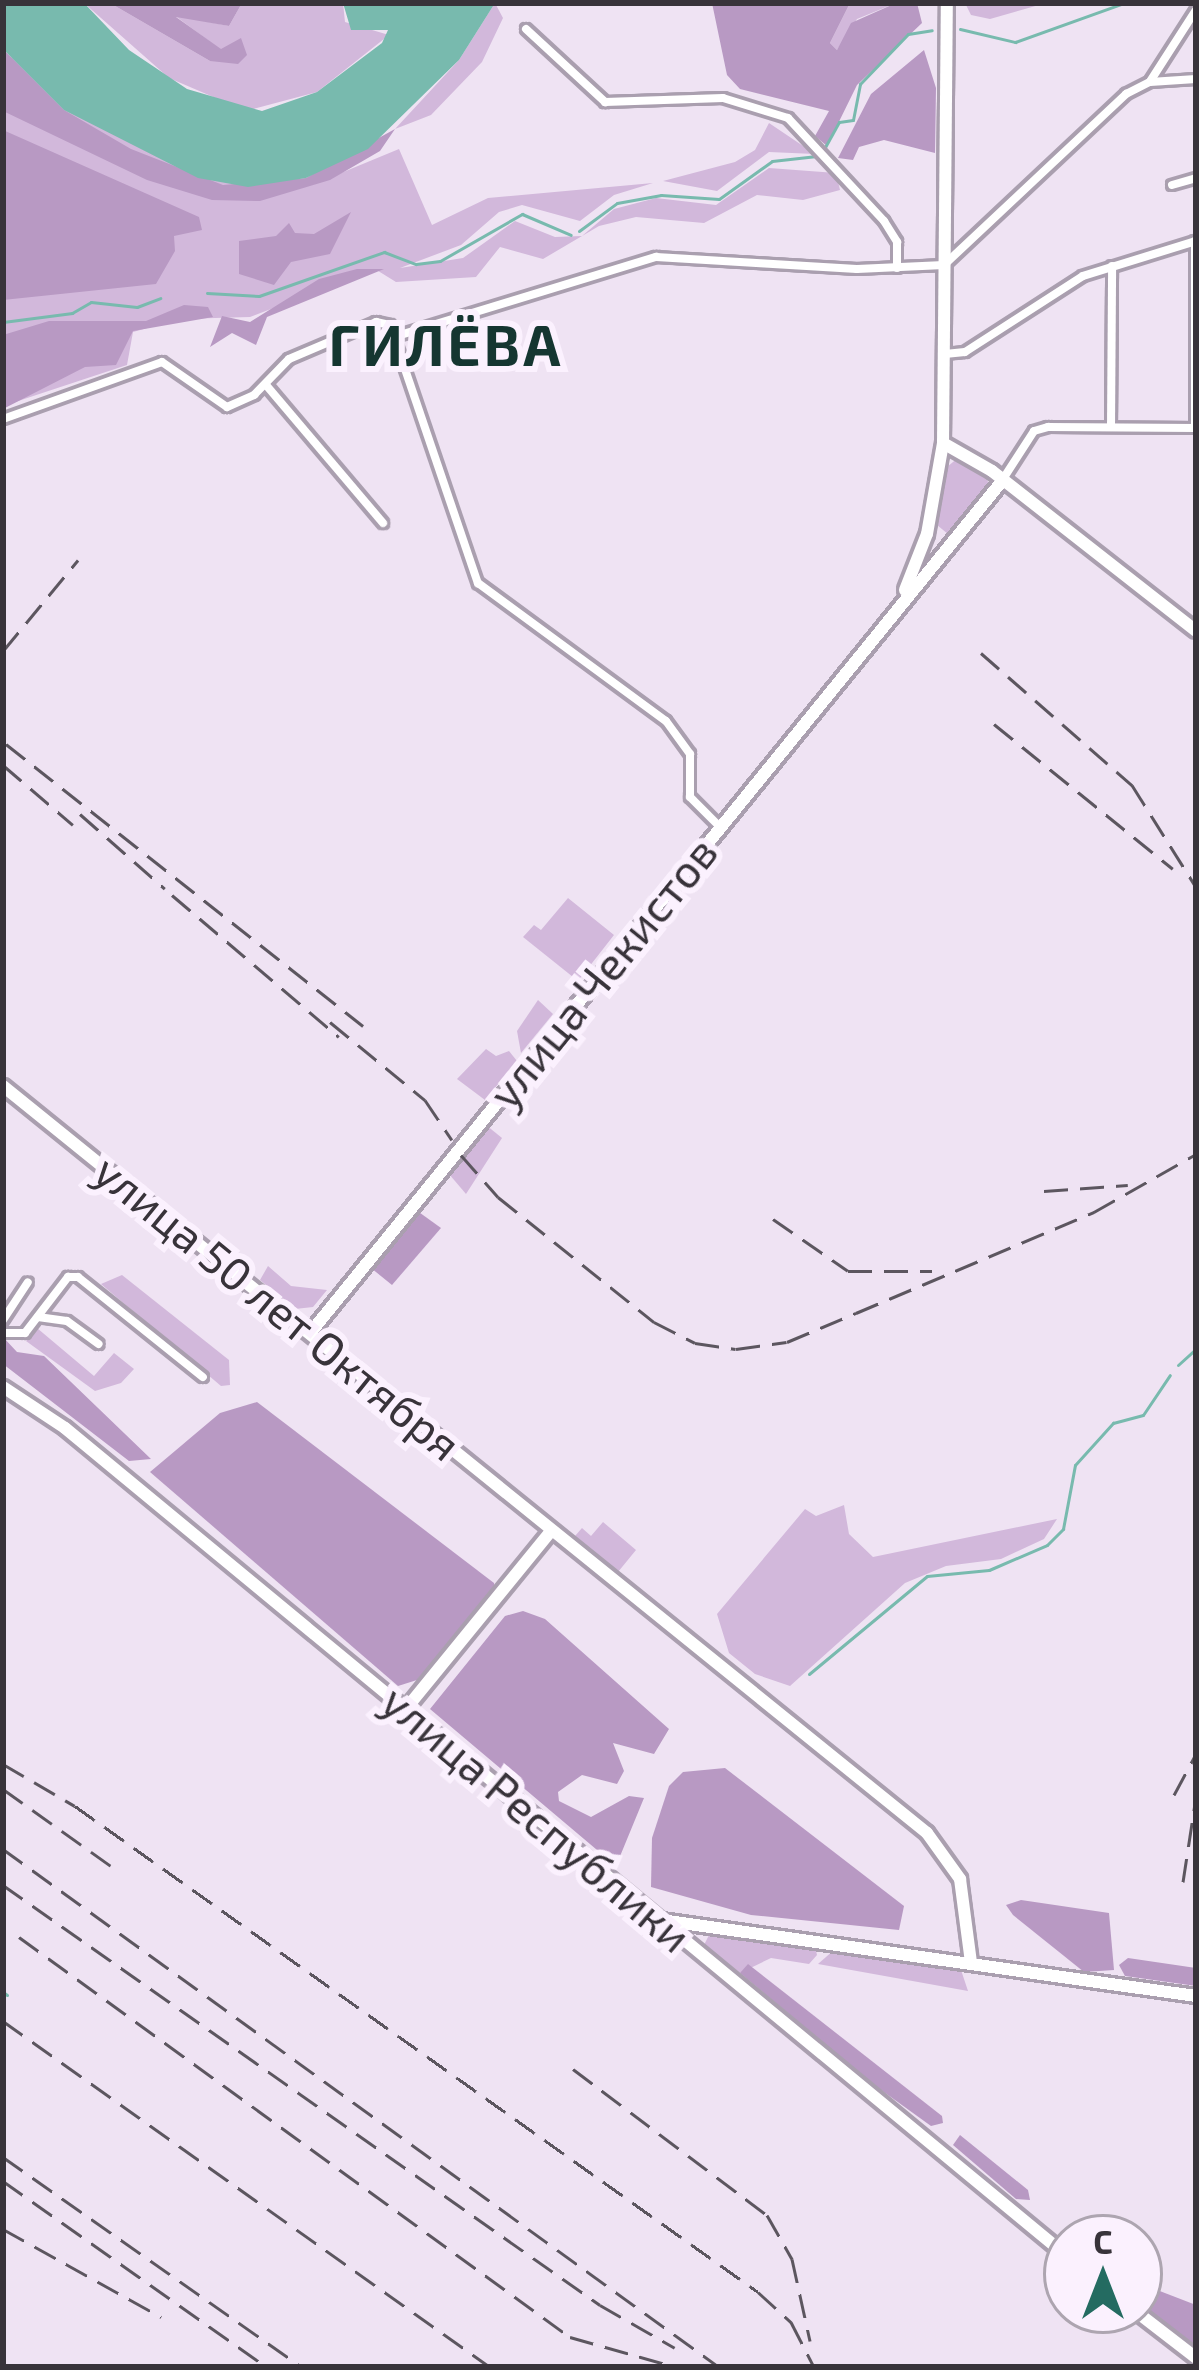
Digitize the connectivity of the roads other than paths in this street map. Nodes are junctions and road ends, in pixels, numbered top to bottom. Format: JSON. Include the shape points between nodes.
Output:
{"nodes":[{"id":1,"x":947,"y":3,"type":"edge"},
{"id":2,"x":1196,"y":10,"type":"edge"},
{"id":3,"x":526,"y":28,"type":"dead end"},
{"id":4,"x":1196,"y":79,"type":"edge"},
{"id":5,"x":1150,"y":82,"type":"junction"},
{"id":6,"x":1196,"y":178,"type":"edge"},
{"id":7,"x":1172,"y":185,"type":"dead end"},
{"id":8,"x":1195,"y":241,"type":"edge"},
{"id":9,"x":944,"y":265,"type":"junction"},
{"id":10,"x":1112,"y":266,"type":"junction"},
{"id":11,"x":897,"y":268,"type":"junction"},
{"id":12,"x":397,"y":336,"type":"junction"},
{"id":13,"x":944,"y":354,"type":"junction"},
{"id":14,"x":266,"y":385,"type":"junction"},
{"id":15,"x":3,"y":419,"type":"edge"},
{"id":16,"x":1111,"y":427,"type":"junction"},
{"id":17,"x":1196,"y":428,"type":"edge"},
{"id":18,"x":943,"y":443,"type":"junction"},
{"id":19,"x":1002,"y":481,"type":"junction"},
{"id":20,"x":383,"y":523,"type":"dead end"},
{"id":21,"x":927,"y":534,"type":"junction"},
{"id":22,"x":949,"y":545,"type":"junction"},
{"id":23,"x":893,"y":613,"type":"junction"},
{"id":24,"x":1196,"y":632,"type":"edge"},
{"id":25,"x":720,"y":827,"type":"junction"},
{"id":26,"x":3,"y":1085,"type":"edge"},
{"id":27,"x":28,"y":1282,"type":"dead end"},
{"id":28,"x":38,"y":1317,"type":"junction"},
{"id":29,"x":3,"y":1320,"type":"edge"},
{"id":30,"x":311,"y":1332,"type":"junction"},
{"id":31,"x":3,"y":1333,"type":"edge"},
{"id":32,"x":99,"y":1344,"type":"dead end"},
{"id":33,"x":202,"y":1377,"type":"dead end"},
{"id":34,"x":3,"y":1388,"type":"edge"},
{"id":35,"x":551,"y":1531,"type":"junction"},
{"id":36,"x":405,"y":1710,"type":"junction"},
{"id":37,"x":660,"y":1920,"type":"junction"},
{"id":38,"x":708,"y":1925,"type":"junction"},
{"id":39,"x":702,"y":1954,"type":"junction"},
{"id":40,"x":971,"y":1963,"type":"junction"},
{"id":41,"x":1196,"y":1996,"type":"edge"},
{"id":42,"x":1043,"y":2236,"type":"edge"},
{"id":43,"x":1163,"y":2332,"type":"edge"},
{"id":44,"x":1196,"y":2358,"type":"edge"}],
"edges":[{"from":1,"to":9,"type":"main road"},
{"from":2,"to":5,"type":"street"},
{"from":3,"to":11,"type":"street","via":[[605,102],[723,98],[788,118],[884,221],[898,242]]},
{"from":4,"to":5,"type":"street"},
{"from":5,"to":9,"type":"street","via":[[1126,94]]},
{"from":6,"to":7,"type":"street"},
{"from":8,"to":10,"type":"street"},
{"from":8,"to":17,"type":"street"},
{"from":9,"to":11,"type":"street"},
{"from":9,"to":13,"type":"main road"},
{"from":10,"to":13,"type":"street","via":[[964,352]]},
{"from":10,"to":16,"type":"street"},
{"from":11,"to":12,"type":"street","via":[[656,257]]},
{"from":12,"to":14,"type":"street","via":[[376,322],[289,359]]},
{"from":12,"to":25,"type":"street","via":[[478,583],[666,721],[690,754],[690,797]]},
{"from":13,"to":18,"type":"main road"},
{"from":14,"to":15,"type":"street","via":[[220,406],[179,366],[162,362]]},
{"from":14,"to":20,"type":"street"},
{"from":16,"to":17,"type":"street"},
{"from":16,"to":19,"type":"street","via":[[1034,431]]},
{"from":18,"to":19,"type":"main road"},
{"from":18,"to":21,"type":"main road"},
{"from":19,"to":22,"type":"main road","name":"улица Чекистов"},
{"from":19,"to":24,"type":"main road"},
{"from":21,"to":22,"type":"main road"},
{"from":21,"to":23,"type":"main road"},
{"from":22,"to":23,"type":"main road","name":"улица Чекистов"},
{"from":23,"to":25,"type":"main road","name":"улица Чекистов"},
{"from":25,"to":30,"type":"main road","name":"улица Чекистов"},
{"from":26,"to":30,"type":"main road","name":"улица 50 лет Октября"},
{"from":27,"to":29,"type":"street"},
{"from":28,"to":31,"type":"street","via":[[18,1337]]},
{"from":28,"to":32,"type":"street","via":[[68,1321]]},
{"from":28,"to":33,"type":"street","via":[[68,1277],[86,1280]]},
{"from":30,"to":35,"type":"main road","name":"улица 50 лет Октября"},
{"from":34,"to":36,"type":"main road","name":"улица Республики","via":[[65,1428]]},
{"from":35,"to":36,"type":"main road"},
{"from":35,"to":40,"type":"main road","name":"улица 50 лет Октября","via":[[933,1837],[962,1886]]},
{"from":36,"to":37,"type":"main road","name":"улица Республики"},
{"from":37,"to":38,"type":"main road"},
{"from":37,"to":39,"type":"main road","name":"улица Республики"},
{"from":38,"to":39,"type":"main road","via":[[694,1935]]},
{"from":38,"to":40,"type":"main road"},
{"from":39,"to":42,"type":"main road","name":"улица Республики"},
{"from":40,"to":41,"type":"main road"},
{"from":43,"to":44,"type":"main road"}]}
